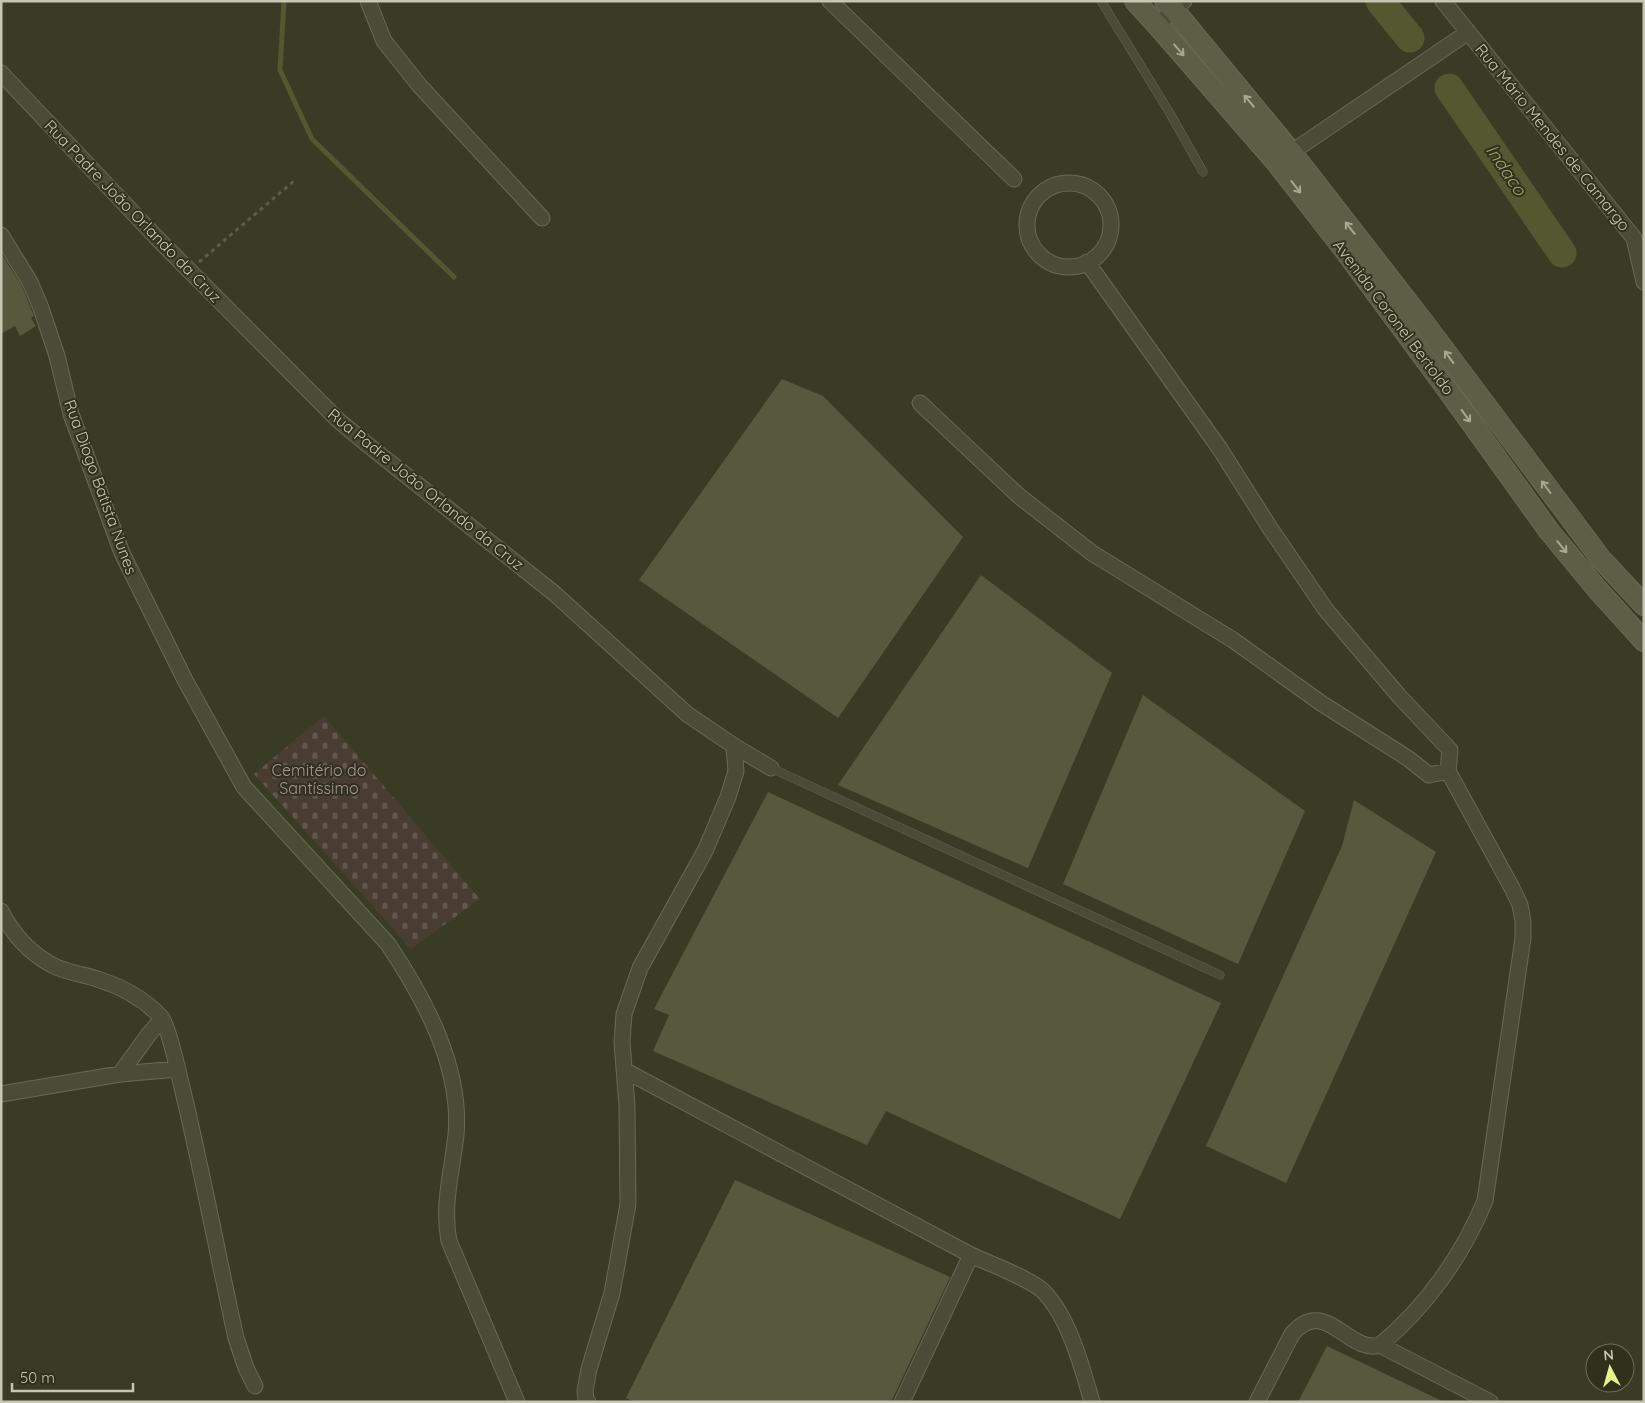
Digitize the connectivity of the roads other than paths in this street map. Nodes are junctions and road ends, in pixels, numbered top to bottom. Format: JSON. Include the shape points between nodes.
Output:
{"nodes":[{"id":1,"x":368,"y":1,"type":"edge"},
{"id":2,"x":830,"y":1,"type":"edge"},
{"id":3,"x":1102,"y":1,"type":"edge"},
{"id":4,"x":1134,"y":1,"type":"edge"},
{"id":5,"x":1443,"y":1,"type":"edge"},
{"id":6,"x":1174,"y":4,"type":"edge"},
{"id":7,"x":1157,"y":25,"type":"junction"},
{"id":8,"x":1467,"y":33,"type":"junction"},
{"id":9,"x":1,"y":74,"type":"edge"},
{"id":10,"x":1284,"y":158,"type":"junction"},
{"id":11,"x":1203,"y":172,"type":"dead end"},
{"id":12,"x":1014,"y":179,"type":"dead end"},
{"id":13,"x":542,"y":218,"type":"dead end"},
{"id":14,"x":1,"y":235,"type":"edge"},
{"id":15,"x":1639,"y":239,"type":"edge"},
{"id":16,"x":1087,"y":262,"type":"junction"},
{"id":17,"x":1644,"y":282,"type":"edge"},
{"id":18,"x":1424,"y":323,"type":"junction"},
{"id":19,"x":1408,"y":336,"type":"junction"},
{"id":20,"x":920,"y":403,"type":"dead end"},
{"id":21,"x":1644,"y":606,"type":"edge"},
{"id":22,"x":1644,"y":641,"type":"edge"},
{"id":23,"x":734,"y":746,"type":"junction"},
{"id":24,"x":772,"y":768,"type":"joint"},
{"id":25,"x":1448,"y":771,"type":"junction"},
{"id":26,"x":1,"y":911,"type":"edge"},
{"id":27,"x":1220,"y":975,"type":"dead end"},
{"id":28,"x":162,"y":1019,"type":"junction"},
{"id":29,"x":178,"y":1069,"type":"junction"},
{"id":30,"x":624,"y":1070,"type":"junction"},
{"id":31,"x":120,"y":1074,"type":"junction"},
{"id":32,"x":1,"y":1094,"type":"edge"},
{"id":33,"x":971,"y":1256,"type":"junction"},
{"id":34,"x":1380,"y":1345,"type":"junction"},
{"id":35,"x":255,"y":1386,"type":"dead end"},
{"id":36,"x":517,"y":1402,"type":"edge"},
{"id":37,"x":588,"y":1402,"type":"edge"},
{"id":38,"x":902,"y":1402,"type":"edge"},
{"id":39,"x":1092,"y":1402,"type":"edge"},
{"id":40,"x":1257,"y":1402,"type":"edge"},
{"id":41,"x":1490,"y":1402,"type":"edge"}],
"edges":[{"from":1,"to":13,"type":"street","via":[[384,41],[419,85]]},
{"from":2,"to":12,"type":"street"},
{"from":3,"to":11,"type":"lane"},
{"from":4,"to":7,"type":"street","name":"Avenida Coronel Bertoldo"},
{"from":5,"to":8,"type":"street","name":"Rua Mário Mendes de Camargo"},
{"from":6,"to":7,"type":"street"},
{"from":10,"to":6,"type":"street","name":"Avenida Coronel Bertoldo","one_way":true},
{"from":7,"to":10,"type":"street","name":"Avenida Coronel Bertoldo","one_way":true},
{"from":8,"to":10,"type":"street"},
{"from":8,"to":15,"type":"street","name":"Rua Mário Mendes de Camargo"},
{"from":9,"to":23,"type":"street","name":"Rua Padre João Orlando da Cruz","via":[[156,238],[346,426],[555,594],[687,714]]},
{"from":18,"to":10,"type":"street","name":"Avenida Coronel Bertoldo","one_way":true},
{"from":10,"to":19,"type":"street","name":"Avenida Coronel Bertoldo","one_way":true,"via":[[1343,248]]},
{"from":14,"to":36,"type":"street","name":"Rua Diogo Batista Nunes","via":[[30,282],[41,308],[71,414],[122,553],[185,680],[244,787],[388,944],[441,1040],[456,1096],[456,1133],[446,1208],[449,1242]]},
{"from":15,"to":17,"type":"street","name":"Rua Mário Mendes de Camargo"},
{"from":16,"to":16,"type":"street","via":[[1103,249],[1109,237],[1108,210],[1092,189],[1065,182],[1052,186],[1032,204],[1027,218],[1027,232],[1032,245],[1040,256],[1053,264],[1066,267]]},
{"from":16,"to":25,"type":"street","via":[[1220,449],[1326,610],[1450,750]]},
{"from":18,"to":19,"type":"street"},
{"from":21,"to":18,"type":"street","name":"Avenida Coronel Bertoldo","one_way":true,"via":[[1601,560]]},
{"from":19,"to":22,"type":"street","name":"Avenida Coronel Bertoldo","one_way":true,"via":[[1549,531]]},
{"from":20,"to":25,"type":"street","via":[[1019,496],[1092,553],[1233,640],[1429,775]]},
{"from":23,"to":24,"type":"street","name":"Rua Padre João Orlando da Cruz"},
{"from":23,"to":30,"type":"street","via":[[736,771],[728,797],[705,852],[640,968],[624,1014]]},
{"from":24,"to":27,"type":"lane"},
{"from":25,"to":34,"type":"street","via":[[1520,906],[1523,938],[1485,1201],[1474,1227],[1431,1294]]},
{"from":26,"to":28,"type":"street","via":[[19,939],[40,957],[58,967],[124,990]]},
{"from":28,"to":29,"type":"street"},
{"from":28,"to":31,"type":"street"},
{"from":29,"to":31,"type":"street"},
{"from":29,"to":35,"type":"street","via":[[236,1338]]},
{"from":30,"to":33,"type":"street"},
{"from":30,"to":37,"type":"street","via":[[628,1204],[612,1293],[589,1369],[585,1391]]},
{"from":31,"to":32,"type":"street"},
{"from":33,"to":38,"type":"street"},
{"from":33,"to":39,"type":"street","via":[[1042,1290],[1058,1309],[1073,1342]]},
{"from":34,"to":40,"type":"street","via":[[1372,1347],[1361,1343],[1325,1322],[1307,1321],[1292,1334]]},
{"from":34,"to":41,"type":"street"}]}
